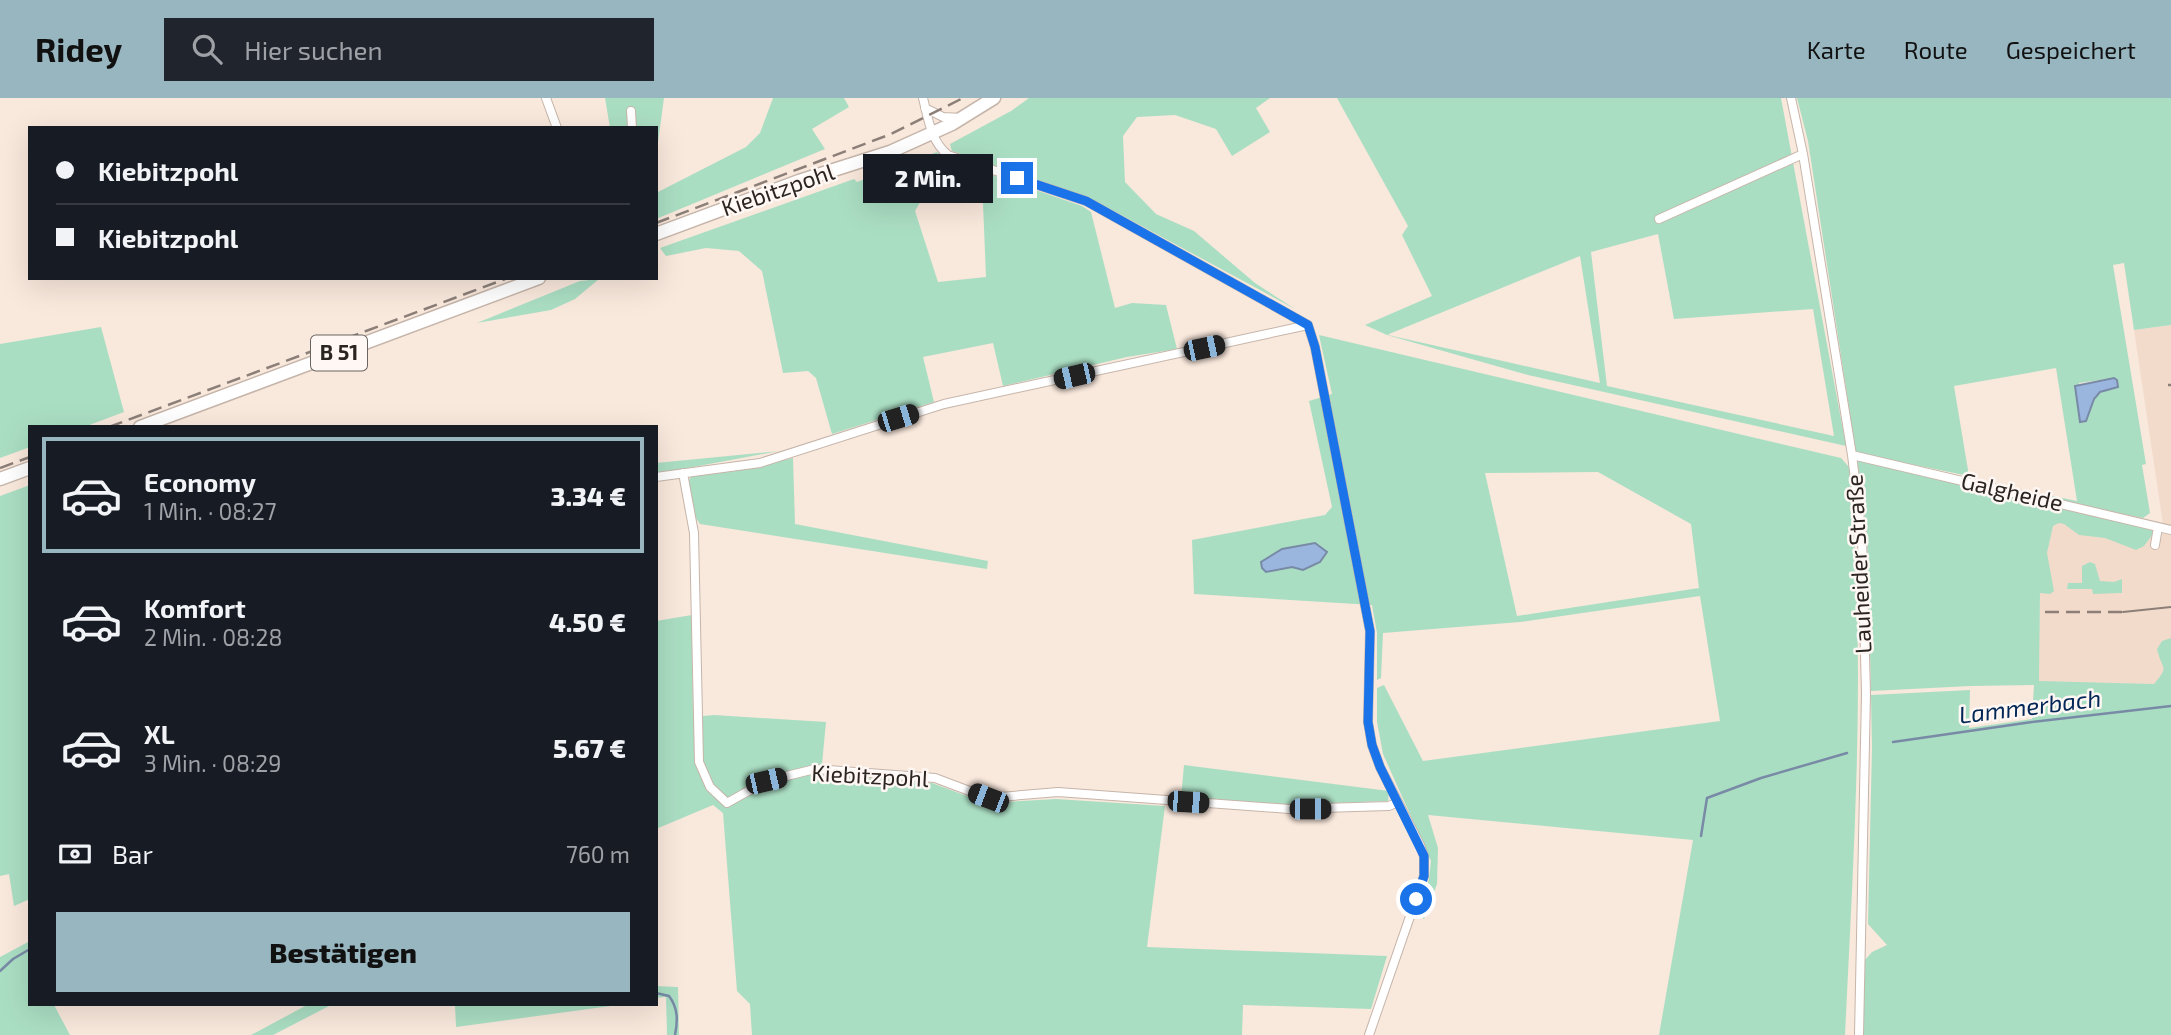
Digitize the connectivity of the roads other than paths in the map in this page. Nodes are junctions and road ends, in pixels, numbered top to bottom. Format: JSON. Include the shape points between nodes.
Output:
{"nodes":[{"id":1,"x":546,"y":98,"type":"edge"},
{"id":2,"x":923,"y":98,"type":"edge"},
{"id":3,"x":994,"y":98,"type":"edge"},
{"id":4,"x":1791,"y":98,"type":"edge"},
{"id":5,"x":925,"y":108,"type":"junction"},
{"id":6,"x":631,"y":111,"type":"dead end"},
{"id":7,"x":962,"y":118,"type":"junction"},
{"id":8,"x":556,"y":126,"type":"edge"},
{"id":9,"x":632,"y":126,"type":"edge"},
{"id":10,"x":933,"y":133,"type":"junction"},
{"id":11,"x":1803,"y":154,"type":"junction"},
{"id":12,"x":1659,"y":219,"type":"dead end"},
{"id":13,"x":658,"y":233,"type":"edge"},
{"id":14,"x":534,"y":280,"type":"edge"},
{"id":15,"x":1308,"y":325,"type":"junction"},
{"id":16,"x":145,"y":425,"type":"edge"},
{"id":17,"x":1852,"y":455,"type":"junction"},
{"id":18,"x":28,"y":469,"type":"edge"},
{"id":19,"x":683,"y":473,"type":"junction"},
{"id":20,"x":658,"y":477,"type":"edge"},
{"id":21,"x":0,"y":479,"type":"edge"},
{"id":22,"x":2158,"y":527,"type":"junction"},
{"id":23,"x":2171,"y":530,"type":"edge"},
{"id":24,"x":2155,"y":545,"type":"dead end"},
{"id":25,"x":1398,"y":802,"type":"junction"},
{"id":26,"x":1369,"y":1035,"type":"edge"},
{"id":27,"x":1859,"y":1035,"type":"edge"}],
"edges":[{"from":1,"to":8,"type":"street"},
{"from":2,"to":5,"type":"street"},
{"from":3,"to":7,"type":"main road"},
{"from":4,"to":11,"type":"street","name":"Lauheider Straße"},
{"from":5,"to":7,"type":"street","via":[[943,117]]},
{"from":5,"to":10,"type":"street"},
{"from":6,"to":9,"type":"street"},
{"from":7,"to":10,"type":"main road"},
{"from":10,"to":13,"type":"main road","name":"Kiebitzpohl"},
{"from":10,"to":15,"type":"street","via":[[948,155],[1086,201]]},
{"from":11,"to":12,"type":"street"},
{"from":11,"to":17,"type":"street","name":"Lauheider Straße"},
{"from":14,"to":16,"type":"main road","number":"B 51"},
{"from":15,"to":19,"type":"street","via":[[944,404],[779,458]]},
{"from":15,"to":25,"type":"street","via":[[1370,631],[1368,722],[1372,745]]},
{"from":17,"to":22,"type":"street","name":"Galgheide"},
{"from":17,"to":27,"type":"street","name":"Lauheider Straße","via":[[1862,537],[1866,694]]},
{"from":18,"to":21,"type":"main road"},
{"from":19,"to":20,"type":"street"},
{"from":19,"to":25,"type":"street","name":"Kiebitzpohl","via":[[694,533],[699,762],[710,787],[727,803],[766,781],[815,769],[935,778],[988,798],[1058,792],[1289,809]]},
{"from":22,"to":23,"type":"street","name":"Galgheide"},
{"from":22,"to":24,"type":"street"},
{"from":25,"to":26,"type":"street","via":[[1424,856],[1424,876]]}]}
